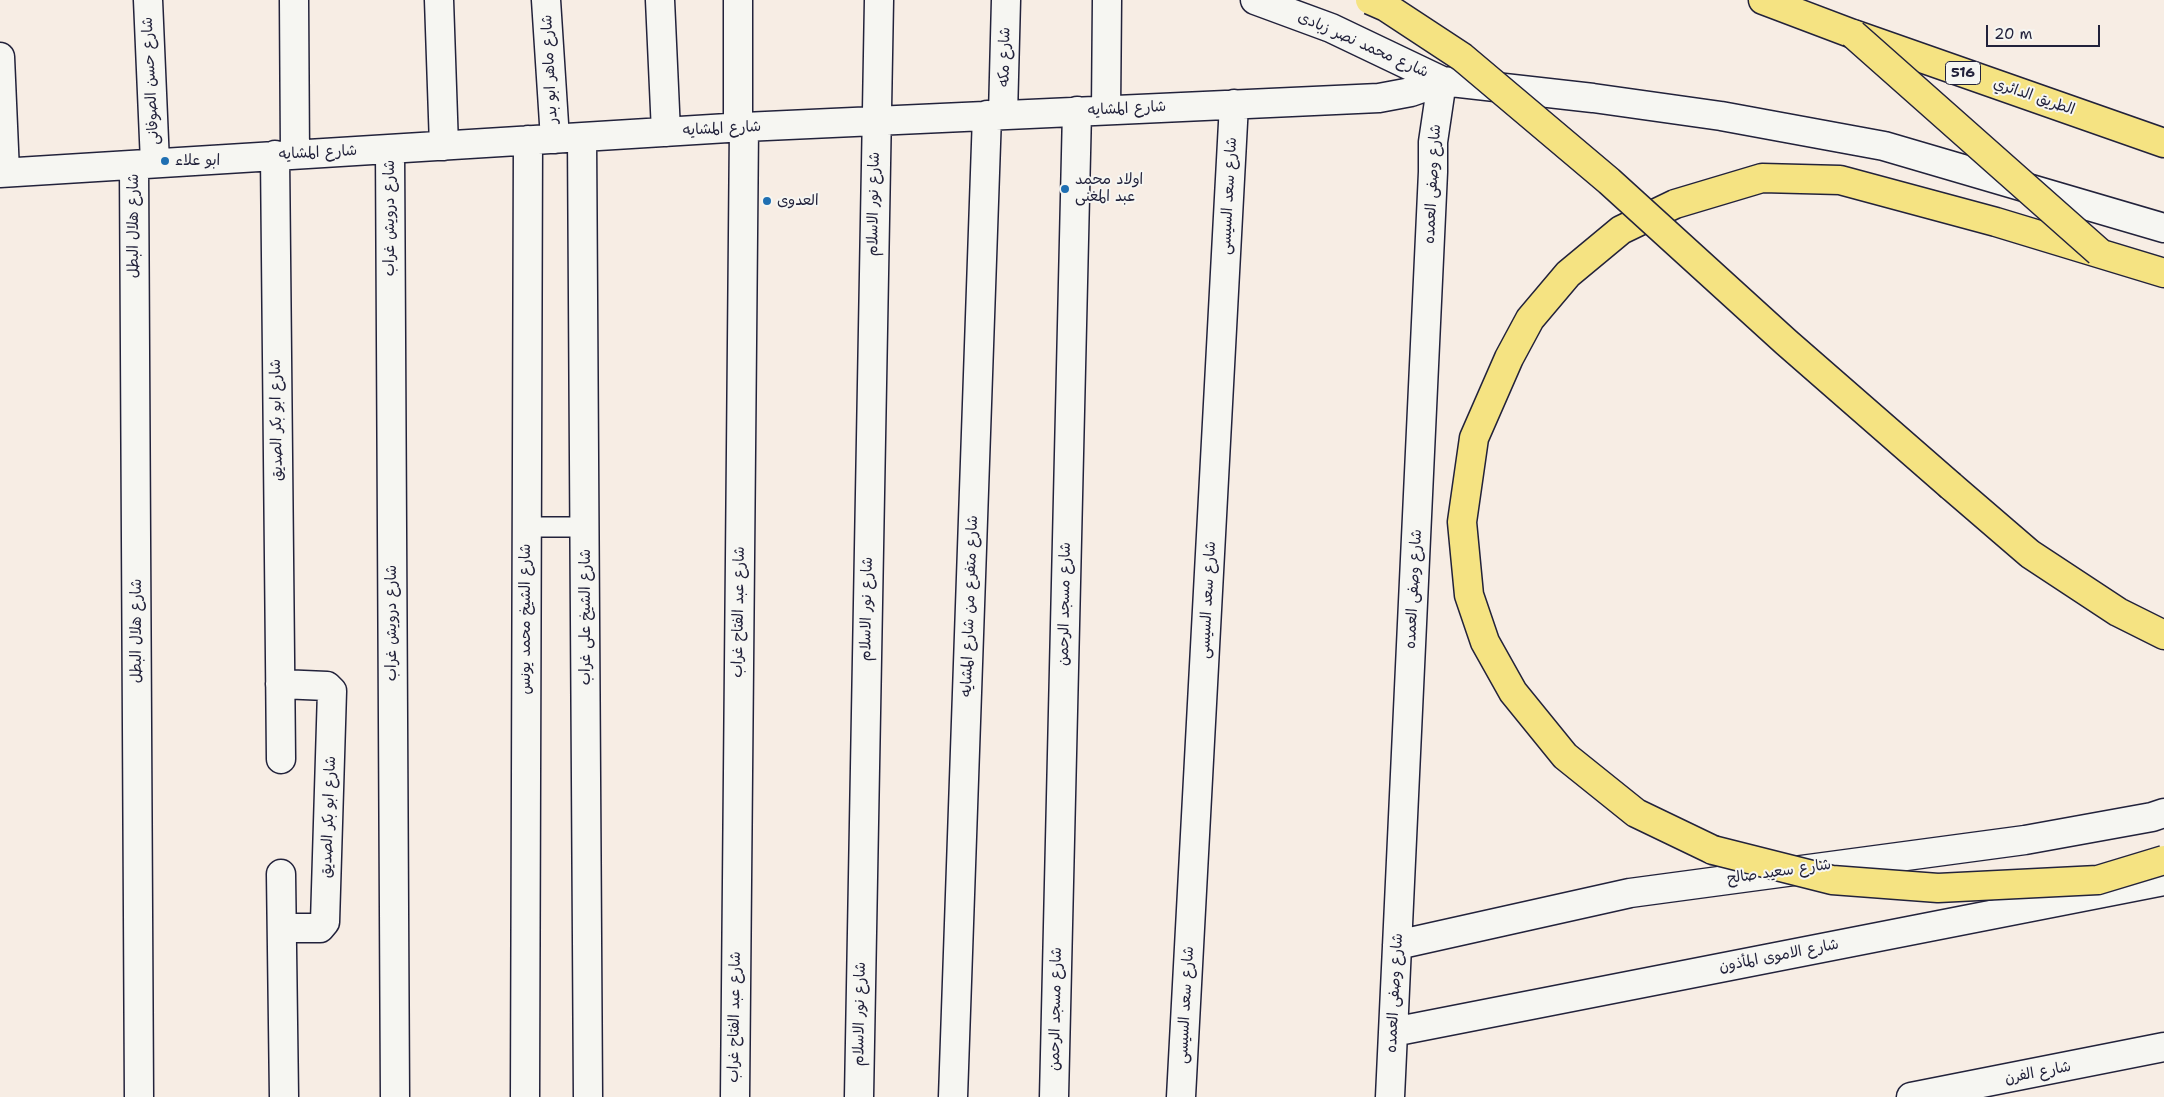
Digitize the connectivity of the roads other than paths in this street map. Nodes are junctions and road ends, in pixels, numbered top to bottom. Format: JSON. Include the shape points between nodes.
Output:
{"nodes":[{"id":1,"x":148,"y":0,"type":"edge"},
{"id":2,"x":294,"y":0,"type":"edge"},
{"id":3,"x":440,"y":0,"type":"edge"},
{"id":4,"x":546,"y":0,"type":"edge"},
{"id":5,"x":660,"y":0,"type":"edge"},
{"id":6,"x":738,"y":0,"type":"edge"},
{"id":7,"x":879,"y":0,"type":"edge"},
{"id":8,"x":1006,"y":0,"type":"edge"},
{"id":9,"x":1107,"y":0,"type":"edge"},
{"id":10,"x":1255,"y":0,"type":"edge"},
{"id":11,"x":1370,"y":0,"type":"edge"},
{"id":12,"x":1763,"y":0,"type":"edge"},
{"id":13,"x":1853,"y":34,"type":"junction"},
{"id":14,"x":0,"y":56,"type":"edge"},
{"id":15,"x":1442,"y":81,"type":"junction"},
{"id":16,"x":1234,"y":104,"type":"junction"},
{"id":17,"x":1106,"y":110,"type":"junction"},
{"id":18,"x":1076,"y":111,"type":"junction"},
{"id":19,"x":995,"y":115,"type":"junction"},
{"id":20,"x":876,"y":121,"type":"junction"},
{"id":21,"x":741,"y":128,"type":"junction"},
{"id":22,"x":666,"y":132,"type":"junction"},
{"id":23,"x":582,"y":137,"type":"junction"},
{"id":24,"x":554,"y":139,"type":"junction"},
{"id":25,"x":528,"y":140,"type":"junction"},
{"id":26,"x":2164,"y":142,"type":"edge"},
{"id":27,"x":444,"y":146,"type":"junction"},
{"id":28,"x":390,"y":149,"type":"junction"},
{"id":29,"x":285,"y":155,"type":"junction"},
{"id":30,"x":145,"y":164,"type":"junction"},
{"id":31,"x":3,"y":173,"type":"edge"},
{"id":32,"x":2164,"y":228,"type":"edge"},
{"id":33,"x":2099,"y":252,"type":"junction"},
{"id":34,"x":2164,"y":274,"type":"edge"},
{"id":35,"x":527,"y":527,"type":"junction"},
{"id":36,"x":585,"y":527,"type":"junction"},
{"id":37,"x":2164,"y":635,"type":"edge"},
{"id":38,"x":280,"y":684,"type":"junction"},
{"id":39,"x":281,"y":759,"type":"dead end"},
{"id":40,"x":2164,"y":813,"type":"edge"},
{"id":41,"x":2164,"y":860,"type":"edge"},
{"id":42,"x":281,"y":874,"type":"dead end"},
{"id":43,"x":2164,"y":881,"type":"edge"},
{"id":44,"x":282,"y":928,"type":"junction"},
{"id":45,"x":1397,"y":945,"type":"junction"},
{"id":46,"x":1393,"y":1032,"type":"junction"},
{"id":47,"x":2164,"y":1047,"type":"edge"},
{"id":48,"x":139,"y":1097,"type":"edge"},
{"id":49,"x":284,"y":1097,"type":"edge"},
{"id":50,"x":395,"y":1097,"type":"edge"},
{"id":51,"x":525,"y":1097,"type":"edge"},
{"id":52,"x":588,"y":1097,"type":"edge"},
{"id":53,"x":734,"y":1097,"type":"edge"},
{"id":54,"x":859,"y":1097,"type":"edge"},
{"id":55,"x":953,"y":1097,"type":"edge"},
{"id":56,"x":1054,"y":1097,"type":"edge"},
{"id":57,"x":1181,"y":1097,"type":"edge"},
{"id":58,"x":1390,"y":1097,"type":"edge"},
{"id":59,"x":1911,"y":1097,"type":"edge"}],
"edges":[{"from":1,"to":30,"type":"street","name":"شارع حسن الصوفانى"},
{"from":2,"to":29,"type":"street","name":"شارع ابو بكر الصديق"},
{"from":3,"to":27,"type":"street"},
{"from":4,"to":24,"type":"street","name":"شارع ماهر ابو بدر"},
{"from":5,"to":22,"type":"street"},
{"from":6,"to":21,"type":"street","name":"شارع عبد الفتاح غراب"},
{"from":7,"to":20,"type":"street","name":"شارع نور الاسلام"},
{"from":8,"to":19,"type":"street","name":"شارع مكه"},
{"from":9,"to":17,"type":"street"},
{"from":10,"to":15,"type":"street","name":"شارع محمد نصر زبادى","via":[[1331,28]]},
{"from":11,"to":37,"type":"highway","bridge":true,"via":[[1462,57],[1609,181],[1786,342],[2030,554],[2118,612]]},
{"from":12,"to":13,"type":"highway","name":"الطريق الدائري","number":"516"},
{"from":13,"to":26,"type":"highway","name":"الطريق الدائري","number":"516"},
{"from":13,"to":33,"type":"highway","bridge":true},
{"from":14,"to":31,"type":"street"},
{"from":15,"to":16,"type":"street","name":"شارع المشايه","via":[[1411,92],[1379,98]]},
{"from":15,"to":32,"type":"street","via":[[1722,116],[1884,146]]},
{"from":15,"to":45,"type":"street","name":"شارع وصفى العمده","via":[[1433,142]]},
{"from":16,"to":17,"type":"street","name":"شارع المشايه"},
{"from":16,"to":57,"type":"street","name":"شارع سعد السيسى"},
{"from":17,"to":18,"type":"street","name":"شارع المشايه"},
{"from":18,"to":19,"type":"street","name":"شارع المشايه"},
{"from":18,"to":56,"type":"street","name":"شارع مسجد الرحمن"},
{"from":19,"to":20,"type":"street","name":"شارع المشايه"},
{"from":19,"to":55,"type":"street","name":"شارع متفرع من شارع المشايه"},
{"from":20,"to":21,"type":"street","name":"شارع المشايه"},
{"from":20,"to":54,"type":"street","name":"شارع نور الاسلام"},
{"from":21,"to":22,"type":"street","name":"شارع المشايه"},
{"from":21,"to":53,"type":"street","name":"شارع عبد الفتاح غراب"},
{"from":22,"to":23,"type":"street","name":"شارع المشايه"},
{"from":23,"to":24,"type":"street","name":"شارع المشايه"},
{"from":23,"to":36,"type":"street","name":"شارع الشيخ على غراب"},
{"from":24,"to":25,"type":"street","name":"شارع المشايه"},
{"from":25,"to":27,"type":"street","name":"شارع المشايه"},
{"from":25,"to":35,"type":"street","name":"شارع الشيخ محمد يونس"},
{"from":27,"to":28,"type":"street","name":"شارع المشايه"},
{"from":28,"to":29,"type":"street","name":"شارع المشايه"},
{"from":28,"to":50,"type":"street","name":"شارع درويش غراب"},
{"from":29,"to":30,"type":"street","name":"شارع المشايه"},
{"from":29,"to":38,"type":"street","name":"شارع ابو بكر الصديق"},
{"from":30,"to":31,"type":"street","name":"شارع المشايه"},
{"from":30,"to":48,"type":"street","name":"شارع هلال البطل"},
{"from":33,"to":34,"type":"highway"},
{"from":33,"to":41,"type":"highway","bridge":true,"via":[[1840,180],[1762,178],[1675,204],[1621,230],[1568,274],[1530,319],[1474,438],[1462,522],[1469,595],[1485,642],[1513,692],[1565,756],[1636,813],[1713,850],[1832,880],[1938,888],[2098,880]]},
{"from":35,"to":36,"type":"lane"},
{"from":35,"to":51,"type":"street","name":"شارع الشيخ محمد يونس"},
{"from":36,"to":52,"type":"street","name":"شارع الشيخ على غراب"},
{"from":38,"to":39,"type":"street","name":"شارع ابو بكر الصديق"},
{"from":38,"to":44,"type":"street","name":"شارع ابو بكر الصديق","via":[[327,686],[332,692],[325,922],[320,928]]},
{"from":40,"to":45,"type":"street","name":"شارع سعيد صالح","via":[[2025,840],[1630,893]]},
{"from":42,"to":44,"type":"street"},
{"from":43,"to":46,"type":"street","name":"شارع الاموى المأذون"},
{"from":44,"to":49,"type":"street"},
{"from":45,"to":46,"type":"street","name":"شارع وصفى العمده"},
{"from":46,"to":58,"type":"street","name":"شارع وصفى العمده"},
{"from":47,"to":59,"type":"street","name":"شارع الفرن"}]}
